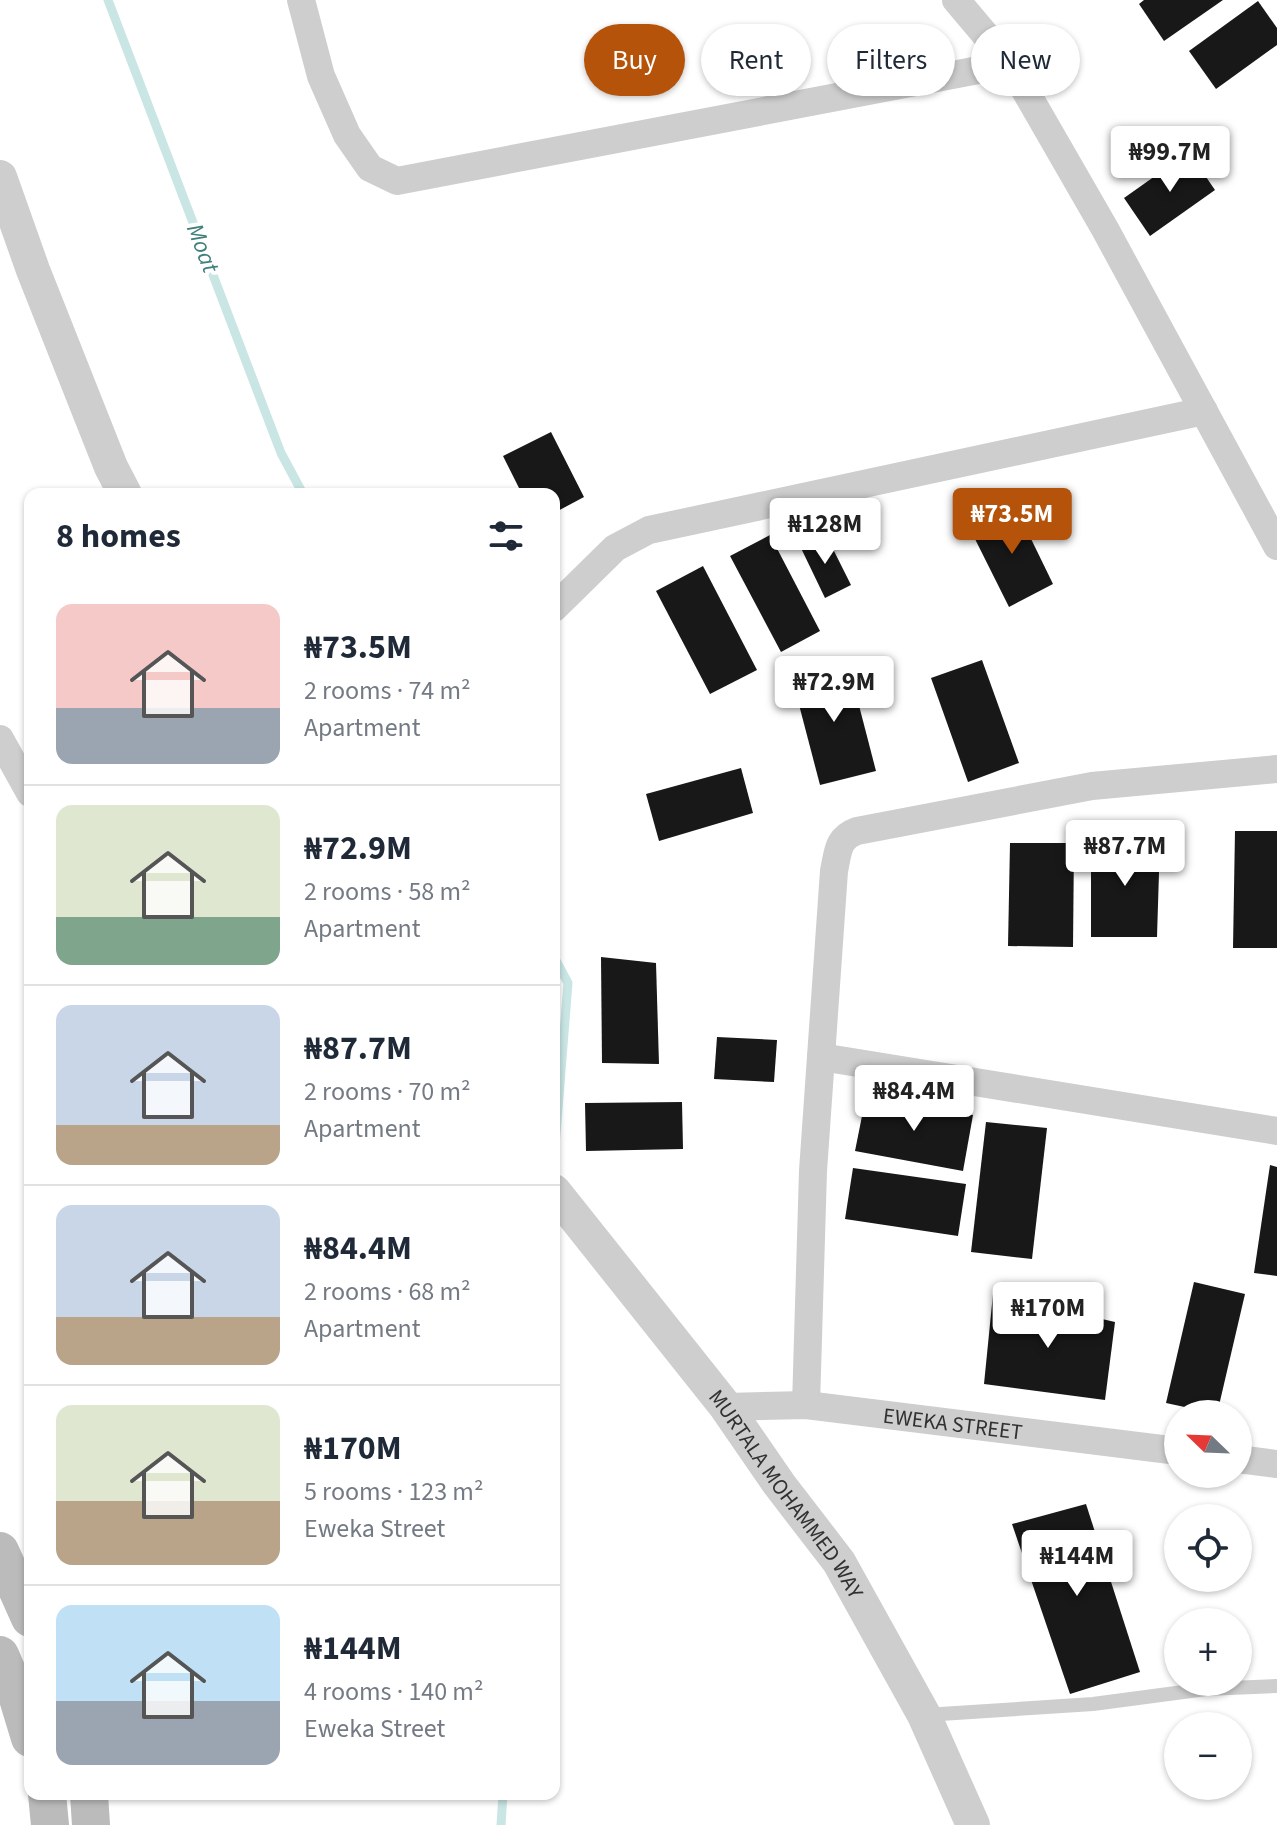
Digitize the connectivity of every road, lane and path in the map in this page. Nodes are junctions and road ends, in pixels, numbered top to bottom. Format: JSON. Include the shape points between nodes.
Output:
{"nodes":[{"id":1,"x":301,"y":0,"type":"edge"},
{"id":2,"x":956,"y":0,"type":"edge"},
{"id":3,"x":976,"y":24,"type":"edge"},
{"id":4,"x":971,"y":71,"type":"edge"},
{"id":5,"x":1028,"y":96,"type":"edge"},
{"id":6,"x":0,"y":177,"type":"edge"},
{"id":7,"x":1204,"y":411,"type":"junction"},
{"id":8,"x":122,"y":488,"type":"edge"},
{"id":9,"x":1275,"y":538,"type":"edge"},
{"id":10,"x":560,"y":602,"type":"edge"},
{"id":11,"x":0,"y":739,"type":"edge"},
{"id":12,"x":1277,"y":769,"type":"edge"},
{"id":13,"x":24,"y":782,"type":"edge"},
{"id":14,"x":821,"y":1057,"type":"junction"},
{"id":15,"x":1277,"y":1131,"type":"edge"},
{"id":16,"x":560,"y":1199,"type":"edge"},
{"id":17,"x":806,"y":1405,"type":"junction"},
{"id":18,"x":726,"y":1407,"type":"junction"},
{"id":19,"x":1164,"y":1449,"type":"edge"},
{"id":20,"x":1252,"y":1461,"type":"edge"},
{"id":21,"x":1277,"y":1464,"type":"edge"},
{"id":22,"x":0,"y":1551,"type":"edge"},
{"id":23,"x":24,"y":1605,"type":"edge"},
{"id":24,"x":0,"y":1655,"type":"edge"},
{"id":25,"x":1277,"y":1686,"type":"edge"},
{"id":26,"x":924,"y":1715,"type":"junction"},
{"id":27,"x":24,"y":1721,"type":"edge"},
{"id":28,"x":48,"y":1800,"type":"edge"},
{"id":29,"x":89,"y":1800,"type":"edge"},
{"id":30,"x":966,"y":1823,"type":"edge"},
{"id":31,"x":50,"y":1825,"type":"edge"},
{"id":32,"x":91,"y":1825,"type":"edge"}],
"edges":[{"from":1,"to":4,"type":"street","via":[[321,76],[347,135],[370,168],[397,181]]},
{"from":2,"to":3,"type":"street"},
{"from":5,"to":7,"type":"street"},
{"from":6,"to":8,"type":"street"},
{"from":7,"to":9,"type":"street"},
{"from":7,"to":10,"type":"street","via":[[649,530],[615,548]]},
{"from":11,"to":13,"type":"street"},
{"from":12,"to":14,"type":"street","via":[[1092,786],[846,835],[834,871]]},
{"from":14,"to":15,"type":"street"},
{"from":14,"to":17,"type":"street"},
{"from":16,"to":18,"type":"street","name":"MURTALA MOHAMMED WAY"},
{"from":17,"to":18,"type":"street","name":"EWEKA STREET"},
{"from":17,"to":19,"type":"street","name":"EWEKA STREET"},
{"from":18,"to":26,"type":"street","name":"MURTALA MOHAMMED WAY","via":[[839,1562]]},
{"from":20,"to":21,"type":"street"},
{"from":22,"to":23,"type":"main road"},
{"from":24,"to":27,"type":"main road"},
{"from":25,"to":26,"type":"lane"},
{"from":26,"to":30,"type":"street","name":"MURTALA MOHAMMED WAY"},
{"from":28,"to":31,"type":"main road"},
{"from":29,"to":32,"type":"main road"}]}
